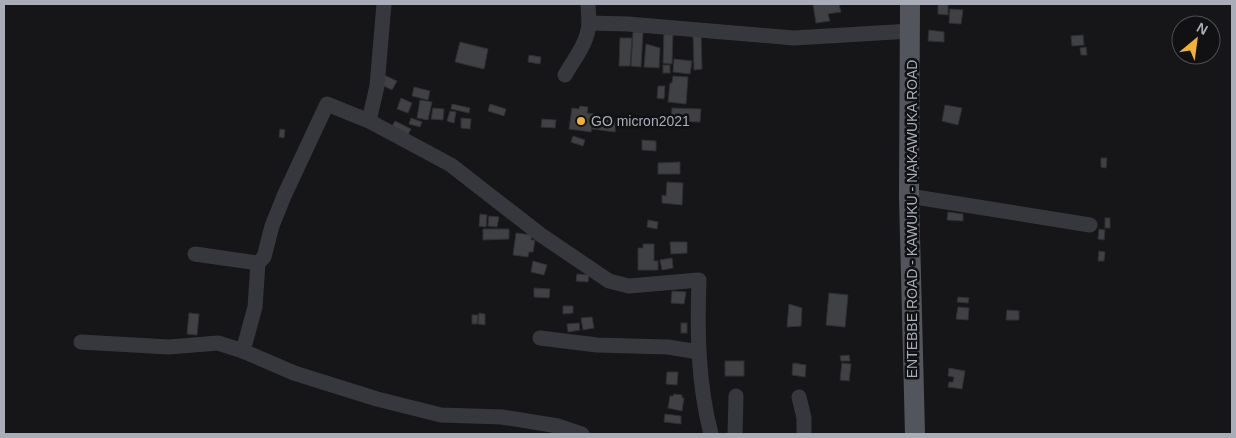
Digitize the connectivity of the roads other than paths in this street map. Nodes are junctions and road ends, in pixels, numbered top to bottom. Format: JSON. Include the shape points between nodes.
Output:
{"nodes":[{"id":1,"x":384,"y":4,"type":"edge"},
{"id":2,"x":588,"y":4,"type":"edge"},
{"id":3,"x":910,"y":4,"type":"edge"},
{"id":4,"x":588,"y":23,"type":"junction"},
{"id":5,"x":912,"y":31,"type":"junction"},
{"id":6,"x":564,"y":75,"type":"dead end"},
{"id":7,"x":369,"y":121,"type":"junction"},
{"id":8,"x":909,"y":196,"type":"junction"},
{"id":9,"x":1090,"y":225,"type":"dead end"},
{"id":10,"x":195,"y":254,"type":"dead end"},
{"id":11,"x":258,"y":263,"type":"junction"},
{"id":12,"x":540,"y":338,"type":"dead end"},
{"id":13,"x":81,"y":342,"type":"dead end"},
{"id":14,"x":243,"y":351,"type":"junction"},
{"id":15,"x":699,"y":352,"type":"junction"},
{"id":16,"x":736,"y":396,"type":"dead end"},
{"id":17,"x":799,"y":397,"type":"dead end"},
{"id":18,"x":582,"y":434,"type":"edge"},
{"id":19,"x":711,"y":434,"type":"edge"},
{"id":20,"x":735,"y":434,"type":"edge"},
{"id":21,"x":804,"y":434,"type":"edge"},
{"id":22,"x":915,"y":434,"type":"edge"}],
"edges":[{"from":1,"to":7,"type":"street","via":[[377,86]]},
{"from":2,"to":4,"type":"street"},
{"from":3,"to":5,"type":"main road","name":"ENTEBBE ROAD - KAWUKU - NAKAWUKA ROAD"},
{"from":4,"to":5,"type":"street","via":[[794,38]]},
{"from":4,"to":6,"type":"street","via":[[583,45]]},
{"from":5,"to":8,"type":"main road","name":"ENTEBBE ROAD - KAWUKU - NAKAWUKA ROAD"},
{"from":7,"to":11,"type":"street","via":[[327,104],[284,196],[264,258]]},
{"from":7,"to":15,"type":"street","via":[[451,165],[541,235],[609,281],[629,286],[700,280]]},
{"from":8,"to":9,"type":"street"},
{"from":8,"to":22,"type":"main road","name":"ENTEBBE ROAD - KAWUKU - NAKAWUKA ROAD"},
{"from":10,"to":11,"type":"street"},
{"from":11,"to":14,"type":"street","via":[[255,307]]},
{"from":12,"to":15,"type":"street","via":[[597,346],[668,347]]},
{"from":13,"to":14,"type":"street","via":[[169,347],[218,343]]},
{"from":14,"to":18,"type":"street","via":[[294,373],[442,415],[502,417],[558,426]]},
{"from":15,"to":19,"type":"street","via":[[701,386]]},
{"from":16,"to":20,"type":"street"},
{"from":17,"to":21,"type":"street"}]}
